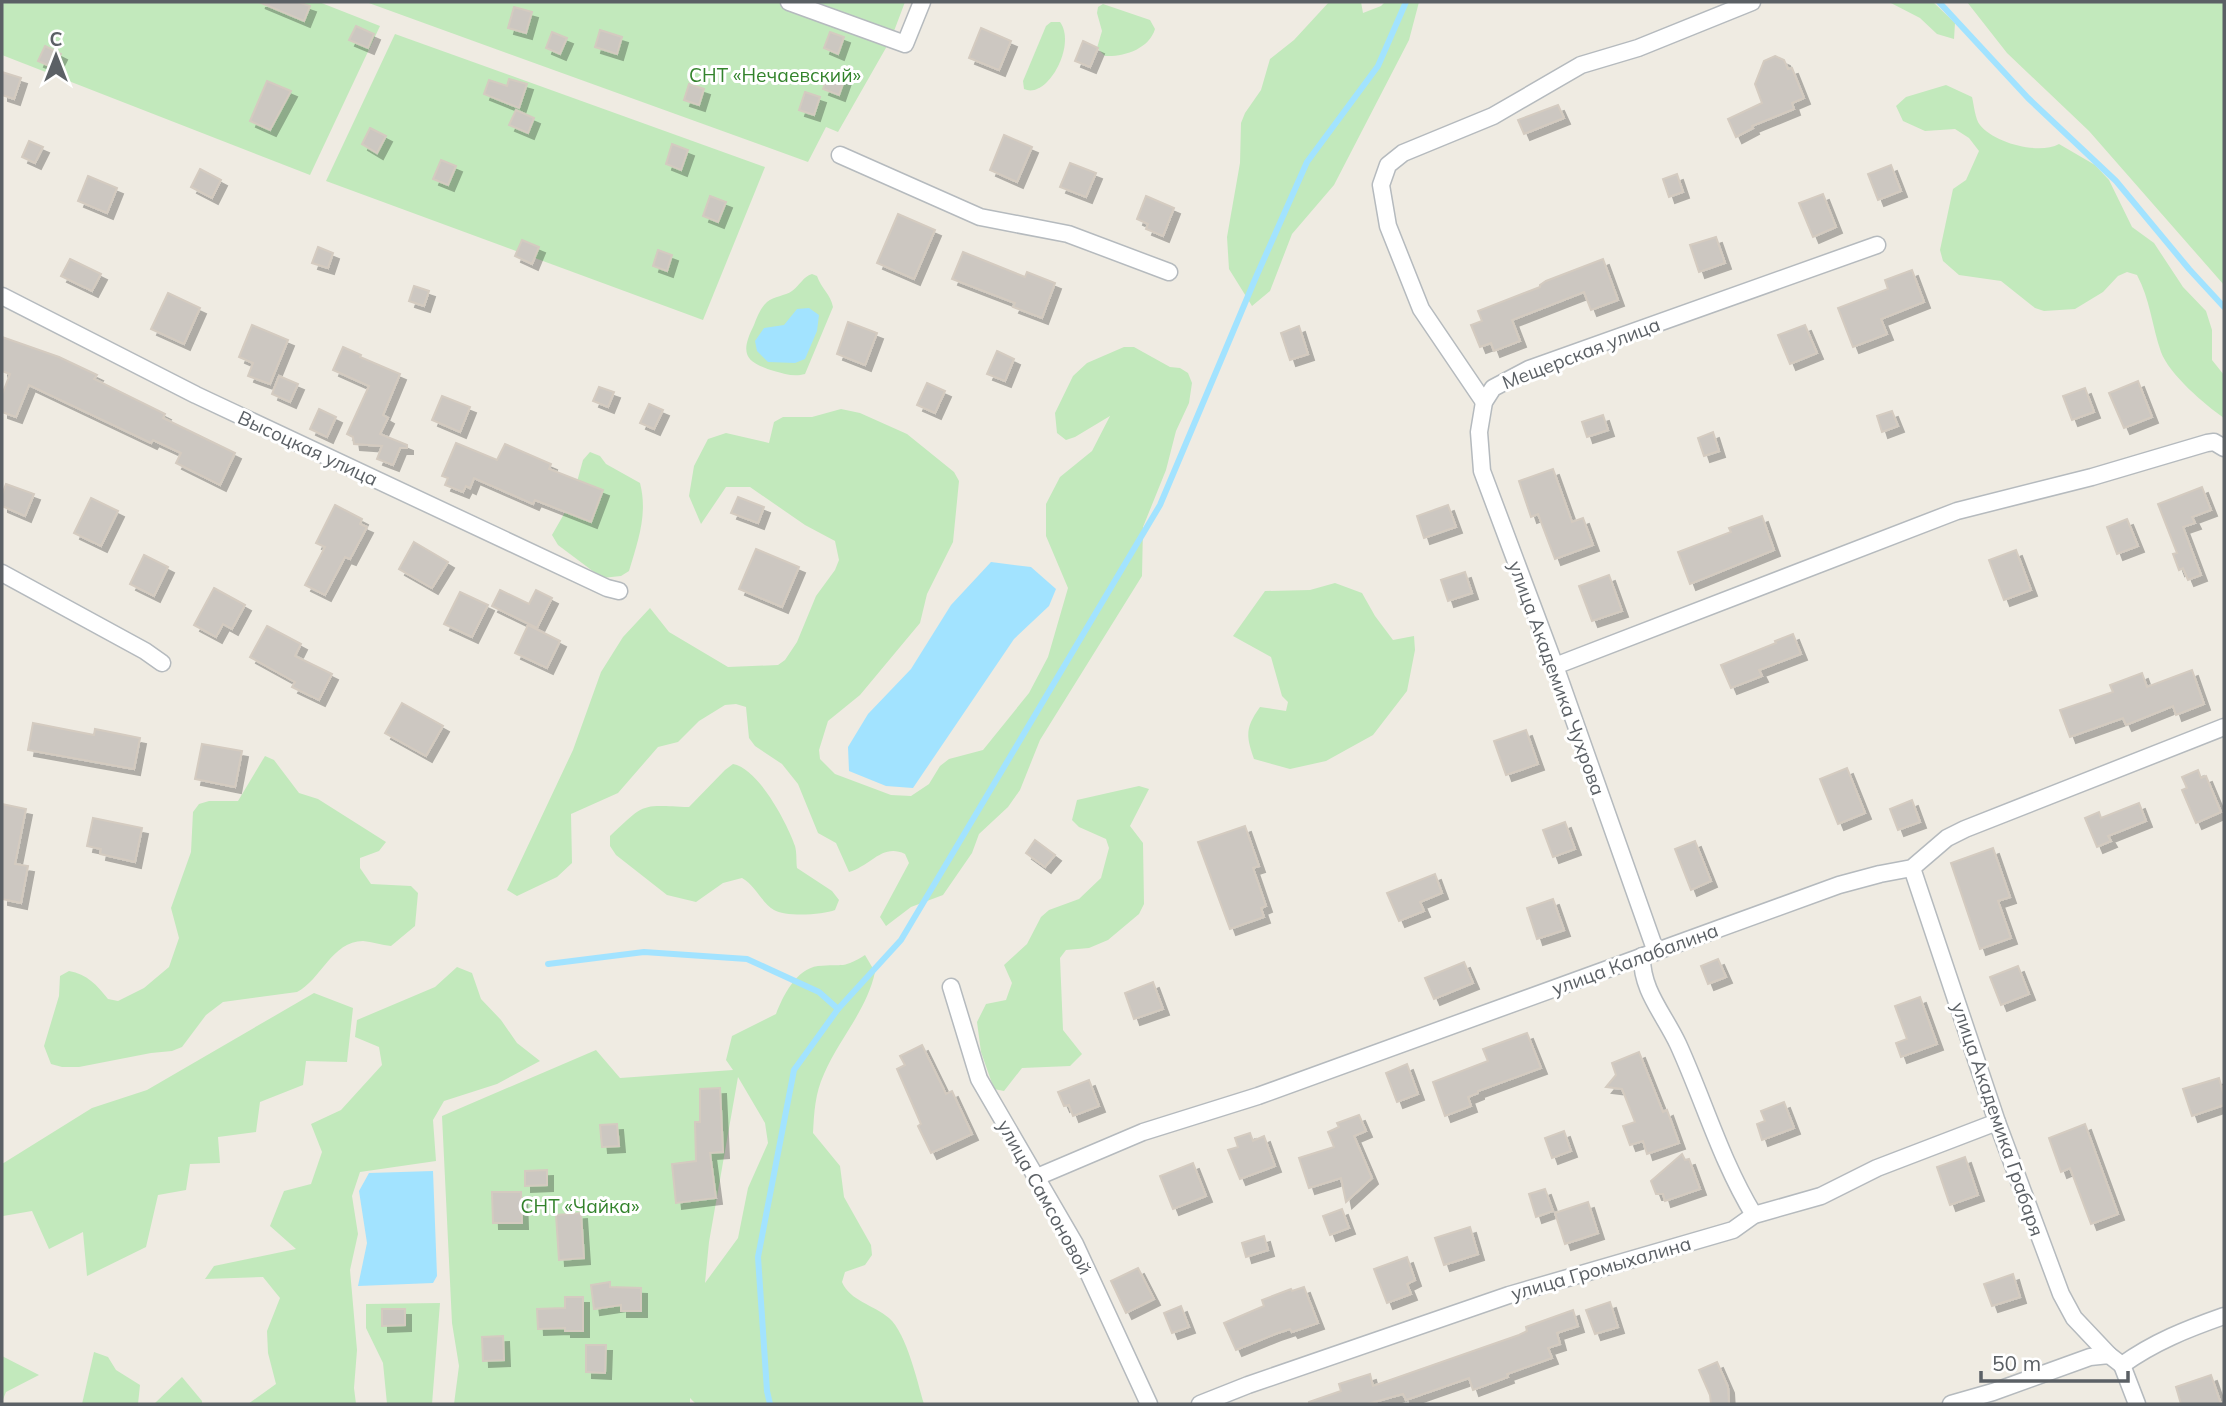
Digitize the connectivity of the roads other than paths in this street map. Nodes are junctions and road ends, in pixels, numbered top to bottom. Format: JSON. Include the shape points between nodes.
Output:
{"nodes":[{"id":1,"x":789,"y":2,"type":"edge"},
{"id":2,"x":922,"y":2,"type":"edge"},
{"id":3,"x":1752,"y":2,"type":"edge"},
{"id":4,"x":840,"y":155,"type":"dead end"},
{"id":5,"x":1877,"y":245,"type":"dead end"},
{"id":6,"x":1169,"y":272,"type":"dead end"},
{"id":7,"x":2,"y":296,"type":"edge"},
{"id":8,"x":1484,"y":402,"type":"junction"},
{"id":9,"x":2224,"y":448,"type":"edge"},
{"id":10,"x":2,"y":573,"type":"edge"},
{"id":11,"x":619,"y":591,"type":"dead end"},
{"id":12,"x":162,"y":663,"type":"dead end"},
{"id":13,"x":1555,"y":666,"type":"junction"},
{"id":14,"x":2224,"y":727,"type":"edge"},
{"id":15,"x":1913,"y":869,"type":"junction"},
{"id":16,"x":1649,"y":954,"type":"junction"},
{"id":17,"x":951,"y":987,"type":"dead end"},
{"id":18,"x":1997,"y":1122,"type":"junction"},
{"id":19,"x":1037,"y":1177,"type":"junction"},
{"id":20,"x":1754,"y":1215,"type":"junction"},
{"id":21,"x":2224,"y":1316,"type":"edge"},
{"id":22,"x":2115,"y":1360,"type":"junction"},
{"id":23,"x":1149,"y":1404,"type":"edge"},
{"id":24,"x":1200,"y":1404,"type":"edge"},
{"id":25,"x":1951,"y":1404,"type":"edge"},
{"id":26,"x":2137,"y":1404,"type":"edge"}],
"edges":[{"from":1,"to":2,"type":"street","via":[[905,44]]},
{"from":3,"to":8,"type":"street","name":"Мещерская улица","via":[[1638,48],[1581,65],[1493,116],[1402,153],[1388,165],[1381,185],[1386,216],[1421,309]]},
{"from":4,"to":6,"type":"street","via":[[980,217],[1068,234]]},
{"from":5,"to":8,"type":"street","name":"Мещерская улица","via":[[1529,369],[1493,388]]},
{"from":7,"to":11,"type":"street","name":"Высоцкая улица","via":[[209,401]]},
{"from":8,"to":13,"type":"street","name":"улица Академика Чухрова","via":[[1479,432],[1482,471]]},
{"from":9,"to":13,"type":"street","via":[[2207,443],[1957,511]]},
{"from":10,"to":12,"type":"street"},
{"from":13,"to":16,"type":"street","name":"улица Академика Чухрова"},
{"from":14,"to":15,"type":"street","via":[[1965,829],[1947,838]]},
{"from":15,"to":16,"type":"street","name":"улица Калабалина","via":[[1839,885]]},
{"from":15,"to":18,"type":"street","name":"улица Академика Грабаря"},
{"from":16,"to":19,"type":"street","name":"улица Калабалина","via":[[1258,1096],[1143,1132]]},
{"from":16,"to":20,"type":"street","name":"улица Академика Чухрова","via":[[1642,974],[1646,986],[1678,1045],[1734,1180]]},
{"from":17,"to":19,"type":"street","name":"улица Самсоновой","via":[[979,1079]]},
{"from":18,"to":20,"type":"street","name":"улица Громыхалина","via":[[1877,1168],[1821,1196]]},
{"from":18,"to":22,"type":"street","name":"улица Академика Грабаря","via":[[2061,1294],[2074,1318]]},
{"from":19,"to":23,"type":"street","name":"улица Самсоновой","via":[[1074,1244]]},
{"from":20,"to":24,"type":"street","name":"улица Громыхалина","via":[[1732,1230],[1500,1298]]},
{"from":21,"to":22,"type":"street"},
{"from":22,"to":25,"type":"street","via":[[2090,1357]]},
{"from":22,"to":26,"type":"street"}]}
